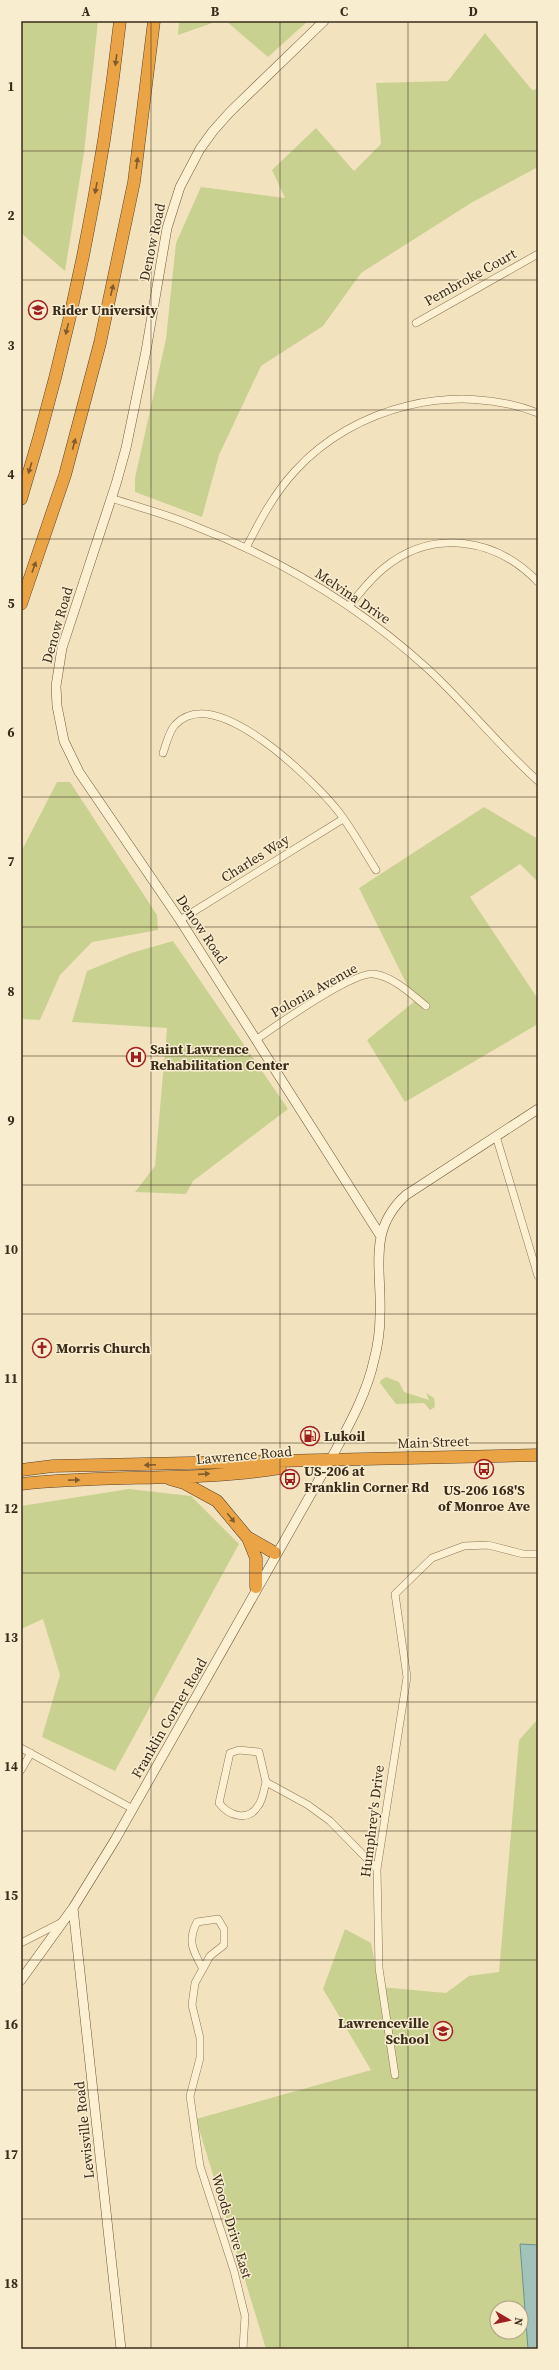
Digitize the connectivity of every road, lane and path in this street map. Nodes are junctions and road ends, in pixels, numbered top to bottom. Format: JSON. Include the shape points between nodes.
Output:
{"nodes":[{"id":1,"x":120,"y":21,"type":"edge"},
{"id":2,"x":154,"y":21,"type":"edge"},
{"id":3,"x":324,"y":21,"type":"edge"},
{"id":4,"x":538,"y":254,"type":"edge"},
{"id":5,"x":416,"y":323,"type":"dead end"},
{"id":6,"x":538,"y":414,"type":"edge"},
{"id":7,"x":111,"y":498,"type":"junction"},
{"id":8,"x":21,"y":499,"type":"edge"},
{"id":9,"x":246,"y":548,"type":"junction"},
{"id":10,"x":538,"y":582,"type":"edge"},
{"id":11,"x":21,"y":604,"type":"edge"},
{"id":12,"x":349,"y":606,"type":"junction"},
{"id":13,"x":163,"y":753,"type":"dead end"},
{"id":14,"x":538,"y":781,"type":"edge"},
{"id":15,"x":343,"y":819,"type":"junction"},
{"id":16,"x":376,"y":870,"type":"dead end"},
{"id":17,"x":180,"y":920,"type":"junction"},
{"id":18,"x":426,"y":1006,"type":"dead end"},
{"id":19,"x":257,"y":1039,"type":"junction"},
{"id":20,"x":538,"y":1109,"type":"edge"},
{"id":21,"x":496,"y":1136,"type":"junction"},
{"id":22,"x":380,"y":1235,"type":"junction"},
{"id":23,"x":538,"y":1276,"type":"edge"},
{"id":24,"x":538,"y":1455,"type":"edge"},
{"id":25,"x":21,"y":1461,"type":"edge"},
{"id":26,"x":329,"y":1461,"type":"junction"},
{"id":27,"x":53,"y":1466,"type":"junction"},
{"id":28,"x":21,"y":1470,"type":"edge"},
{"id":29,"x":163,"y":1477,"type":"junction"},
{"id":30,"x":21,"y":1485,"type":"edge"},
{"id":31,"x":247,"y":1537,"type":"junction"},
{"id":32,"x":275,"y":1553,"type":"junction"},
{"id":33,"x":538,"y":1554,"type":"edge"},
{"id":34,"x":256,"y":1587,"type":"junction"},
{"id":35,"x":21,"y":1748,"type":"edge"},
{"id":36,"x":31,"y":1753,"type":"junction"},
{"id":37,"x":21,"y":1770,"type":"edge"},
{"id":38,"x":266,"y":1782,"type":"junction"},
{"id":39,"x":133,"y":1809,"type":"junction"},
{"id":40,"x":377,"y":1869,"type":"junction"},
{"id":41,"x":73,"y":1908,"type":"junction"},
{"id":42,"x":64,"y":1921,"type":"junction"},
{"id":43,"x":21,"y":1943,"type":"edge"},
{"id":44,"x":203,"y":1969,"type":"junction"},
{"id":45,"x":21,"y":1980,"type":"edge"},
{"id":46,"x":395,"y":2075,"type":"dead end"},
{"id":47,"x":121,"y":2349,"type":"edge"},
{"id":48,"x":243,"y":2349,"type":"edge"}],
"edges":[{"from":1,"to":8,"type":"highway","one_way":true,"via":[[105,134],[79,276],[53,390]]},
{"from":11,"to":2,"type":"highway","one_way":true,"via":[[65,475],[108,306],[134,182]]},
{"from":3,"to":7,"type":"street","name":"Denow Road","via":[[230,112],[200,149],[180,187],[166,228],[137,400]]},
{"from":4,"to":5,"type":"street","name":"Pembroke Court"},
{"from":6,"to":9,"type":"street","via":[[496,402],[457,399],[414,404],[369,418],[328,442],[296,470],[269,504]]},
{"from":7,"to":9,"type":"street","name":"Melvina Drive","via":[[190,524]]},
{"from":7,"to":17,"type":"street","name":"Denow Road","via":[[62,648],[56,686],[60,725],[64,741],[79,772]]},
{"from":9,"to":12,"type":"street","name":"Melvina Drive","via":[[292,571]]},
{"from":10,"to":12,"type":"street","via":[[527,570],[501,554],[472,544],[441,544],[410,552],[396,559],[372,579]]},
{"from":12,"to":14,"type":"street","name":"Melvina Drive","via":[[428,669]]},
{"from":13,"to":15,"type":"street","via":[[174,725],[182,720],[201,714],[221,717],[259,738],[282,755],[320,790]]},
{"from":15,"to":16,"type":"street"},
{"from":15,"to":17,"type":"street","name":"Charles Way"},
{"from":17,"to":19,"type":"street","name":"Denow Road"},
{"from":18,"to":19,"type":"street","name":"Polonia Avenue","via":[[400,985],[382,976],[365,974],[292,1015]]},
{"from":19,"to":22,"type":"street","name":"Denow Road"},
{"from":20,"to":21,"type":"street","name":"Franklin Corner Road"},
{"from":21,"to":22,"type":"street","name":"Franklin Corner Road","via":[[406,1195],[390,1213]]},
{"from":21,"to":23,"type":"street"},
{"from":22,"to":26,"type":"street","name":"Franklin Corner Road","via":[[380,1314],[374,1362],[361,1398]]},
{"from":24,"to":26,"type":"highway","name":"Main Street"},
{"from":25,"to":27,"type":"highway"},
{"from":26,"to":27,"type":"highway","name":"Lawrence Road","one_way":true},
{"from":29,"to":26,"type":"highway","name":"Lawrence Road","one_way":true,"via":[[268,1470]]},
{"from":26,"to":32,"type":"street","name":"Franklin Corner Road"},
{"from":27,"to":28,"type":"highway","name":"Lawrence Road"},
{"from":30,"to":29,"type":"highway","name":"Lawrence Road","one_way":true,"via":[[52,1481]]},
{"from":29,"to":31,"type":"highway","one_way":true,"via":[[184,1483],[217,1501]]},
{"from":31,"to":32,"type":"highway"},
{"from":31,"to":34,"type":"highway","via":[[256,1558]]},
{"from":32,"to":34,"type":"street","name":"Franklin Corner Road"},
{"from":33,"to":40,"type":"street","name":"Humphrey's Drive","via":[[523,1554],[488,1545],[464,1546],[432,1558],[395,1594],[407,1677]]},
{"from":34,"to":39,"type":"street","name":"Franklin Corner Road"},
{"from":35,"to":36,"type":"street"},
{"from":36,"to":37,"type":"street"},
{"from":36,"to":39,"type":"street"},
{"from":38,"to":38,"type":"street","via":[[259,1752],[239,1750],[230,1753],[219,1804],[226,1812],[241,1816],[251,1814],[259,1805]]},
{"from":38,"to":40,"type":"street","via":[[308,1804],[330,1821]]},
{"from":39,"to":41,"type":"street","name":"Franklin Corner Road"},
{"from":40,"to":46,"type":"street","name":"Humphrey's Drive","via":[[379,1968]]},
{"from":41,"to":42,"type":"street","name":"Franklin Corner Road"},
{"from":41,"to":47,"type":"street","name":"Lewisville Road"},
{"from":42,"to":43,"type":"street"},
{"from":42,"to":45,"type":"street","name":"Franklin Corner Road"},
{"from":44,"to":44,"type":"street","name":"Woods Drive East","via":[[210,1956],[224,1945],[224,1929],[218,1919],[197,1922],[191,1934],[194,1952]]},
{"from":44,"to":48,"type":"street","name":"Woods Drive East","via":[[195,1983],[192,2005],[200,2038],[200,2058],[190,2096],[191,2112],[200,2166],[234,2271],[245,2316]]}]}
